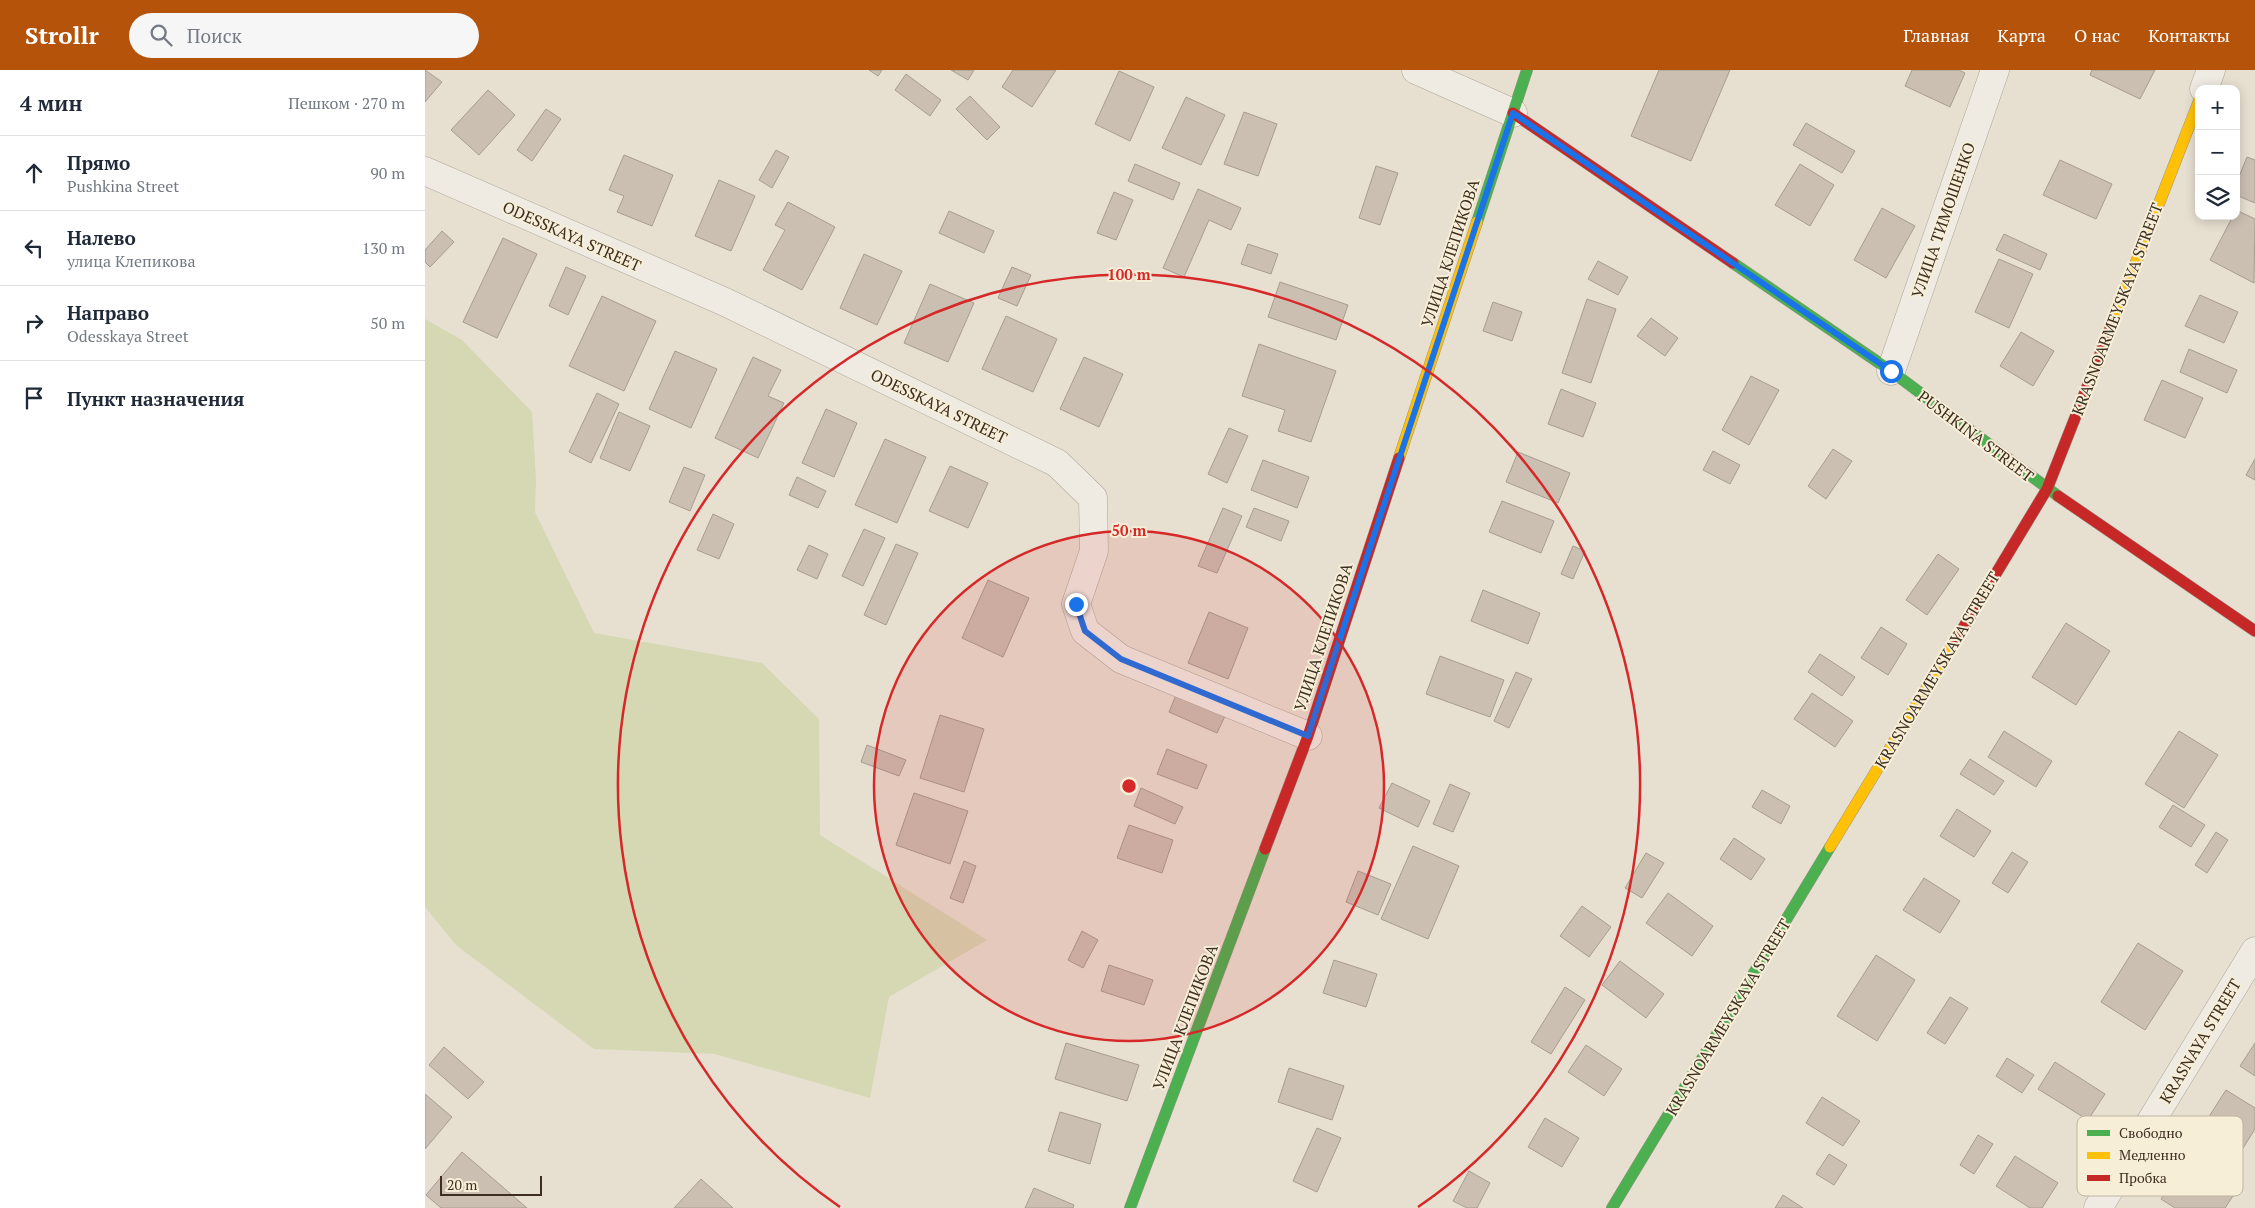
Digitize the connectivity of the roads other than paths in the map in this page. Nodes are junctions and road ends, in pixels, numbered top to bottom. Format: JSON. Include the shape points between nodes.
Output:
{"nodes":[{"id":1,"x":1416,"y":70,"type":"edge"},
{"id":2,"x":1527,"y":70,"type":"edge"},
{"id":3,"x":1995,"y":70,"type":"edge"},
{"id":4,"x":2211,"y":70,"type":"edge"},
{"id":5,"x":2205,"y":85,"type":"edge"},
{"id":6,"x":2195,"y":112,"type":"edge"},
{"id":7,"x":1513,"y":113,"type":"junction"},
{"id":8,"x":425,"y":171,"type":"edge"},
{"id":9,"x":1891,"y":371,"type":"junction"},
{"id":10,"x":2047,"y":489,"type":"junction"},
{"id":11,"x":2255,"y":631,"type":"edge"},
{"id":12,"x":1308,"y":736,"type":"junction"},
{"id":13,"x":2255,"y":951,"type":"edge"},
{"id":14,"x":2154,"y":1116,"type":"edge"},
{"id":15,"x":2105,"y":1196,"type":"edge"},
{"id":16,"x":1130,"y":1208,"type":"edge"},
{"id":17,"x":1612,"y":1208,"type":"edge"},
{"id":18,"x":2098,"y":1208,"type":"edge"}],
"edges":[{"from":1,"to":7,"type":"street","name":"PUSHKINA STREET"},
{"from":2,"to":7,"type":"street","name":"УЛИЦА КЛЕПИКОВА"},
{"from":3,"to":9,"type":"street","name":"УЛИЦА ТИМОШЕНКО"},
{"from":4,"to":5,"type":"street"},
{"from":6,"to":10,"type":"street","name":"KRASNOARMEYSKAYA STREET"},
{"from":7,"to":9,"type":"street","name":"PUSHKINA STREET"},
{"from":7,"to":12,"type":"street","name":"УЛИЦА КЛЕПИКОВА"},
{"from":8,"to":12,"type":"street","name":"ODESSKAYA STREET","via":[[725,302],[1057,463],[1093,498],[1094,551],[1076,604],[1085,631],[1121,659]]},
{"from":9,"to":10,"type":"street","name":"PUSHKINA STREET"},
{"from":10,"to":11,"type":"street","name":"PUSHKINA STREET"},
{"from":10,"to":17,"type":"street","name":"KRASNOARMEYSKAYA STREET"},
{"from":12,"to":16,"type":"street","name":"УЛИЦА КЛЕПИКОВА"},
{"from":13,"to":14,"type":"street","name":"KRASNAYA STREET"},
{"from":15,"to":18,"type":"street","name":"KRASNAYA STREET"}]}
